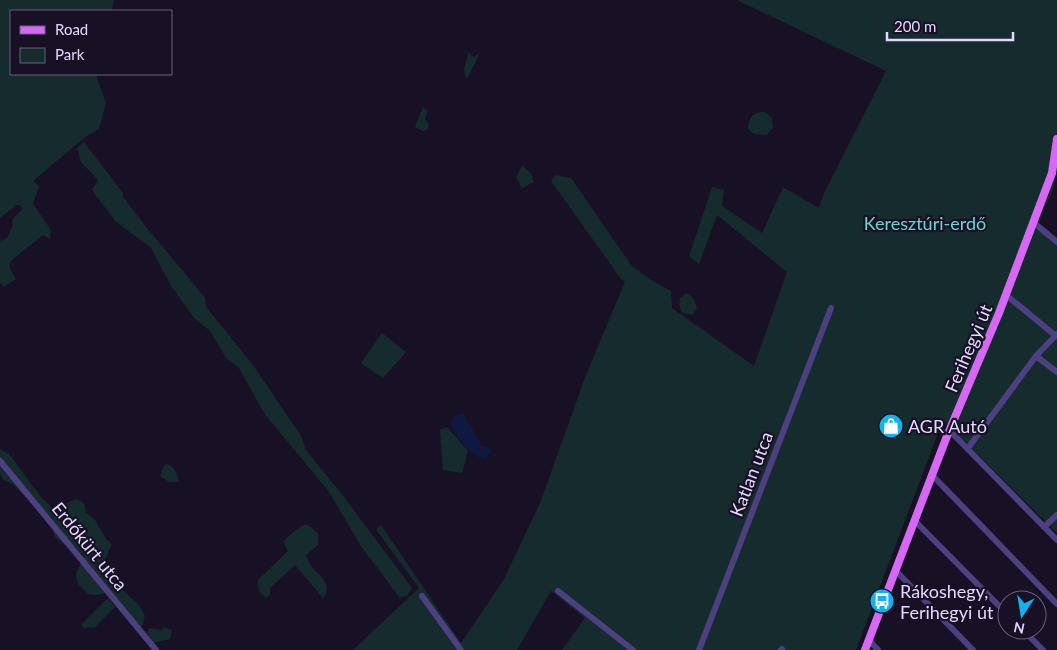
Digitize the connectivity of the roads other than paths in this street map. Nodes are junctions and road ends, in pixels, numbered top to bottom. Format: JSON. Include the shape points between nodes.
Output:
{"nodes":[{"id":1,"x":1057,"y":139,"type":"edge"},
{"id":2,"x":1033,"y":222,"type":"junction"},
{"id":3,"x":1057,"y":242,"type":"edge"},
{"id":4,"x":1006,"y":295,"type":"junction"},
{"id":5,"x":831,"y":308,"type":"dead end"},
{"id":6,"x":1056,"y":335,"type":"edge"},
{"id":7,"x":1036,"y":356,"type":"junction"},
{"id":8,"x":1057,"y":372,"type":"edge"},
{"id":9,"x":950,"y":430,"type":"junction"},
{"id":10,"x":968,"y":448,"type":"junction"},
{"id":11,"x":0,"y":461,"type":"edge"},
{"id":12,"x":932,"y":475,"type":"junction"},
{"id":13,"x":1057,"y":515,"type":"edge"},
{"id":14,"x":915,"y":521,"type":"junction"},
{"id":15,"x":1044,"y":527,"type":"junction"},
{"id":16,"x":1057,"y":540,"type":"edge"},
{"id":17,"x":896,"y":571,"type":"junction"},
{"id":18,"x":558,"y":591,"type":"dead end"},
{"id":19,"x":422,"y":596,"type":"dead end"},
{"id":20,"x":997,"y":604,"type":"edge"},
{"id":21,"x":1057,"y":604,"type":"edge"},
{"id":22,"x":868,"y":640,"type":"junction"},
{"id":23,"x":1033,"y":640,"type":"edge"},
{"id":24,"x":156,"y":650,"type":"edge"},
{"id":25,"x":461,"y":650,"type":"edge"},
{"id":26,"x":633,"y":650,"type":"edge"},
{"id":27,"x":699,"y":650,"type":"edge"},
{"id":28,"x":865,"y":650,"type":"edge"},
{"id":29,"x":878,"y":650,"type":"edge"},
{"id":30,"x":973,"y":650,"type":"edge"},
{"id":31,"x":1043,"y":650,"type":"edge"}],
"edges":[{"from":1,"to":2,"type":"main road","name":"Ferihegyi út","via":[[1052,172]]},
{"from":2,"to":3,"type":"street"},
{"from":2,"to":4,"type":"main road","name":"Ferihegyi út"},
{"from":4,"to":6,"type":"street"},
{"from":4,"to":9,"type":"main road","name":"Ferihegyi út"},
{"from":5,"to":27,"type":"street","name":"Katlan utca"},
{"from":6,"to":7,"type":"street"},
{"from":7,"to":8,"type":"street"},
{"from":7,"to":10,"type":"street"},
{"from":9,"to":10,"type":"street"},
{"from":9,"to":12,"type":"main road","name":"Ferihegyi út"},
{"from":10,"to":15,"type":"street"},
{"from":11,"to":24,"type":"street","name":"Erdőkürt utca"},
{"from":12,"to":14,"type":"main road","name":"Ferihegyi út"},
{"from":12,"to":21,"type":"street"},
{"from":13,"to":15,"type":"street"},
{"from":14,"to":17,"type":"main road","name":"Ferihegyi út"},
{"from":14,"to":20,"type":"street"},
{"from":15,"to":16,"type":"street"},
{"from":17,"to":22,"type":"main road","name":"Ferihegyi út"},
{"from":17,"to":30,"type":"street"},
{"from":18,"to":26,"type":"street"},
{"from":19,"to":25,"type":"street"},
{"from":22,"to":28,"type":"main road","name":"Ferihegyi út"},
{"from":22,"to":29,"type":"street"},
{"from":23,"to":31,"type":"street"}]}
